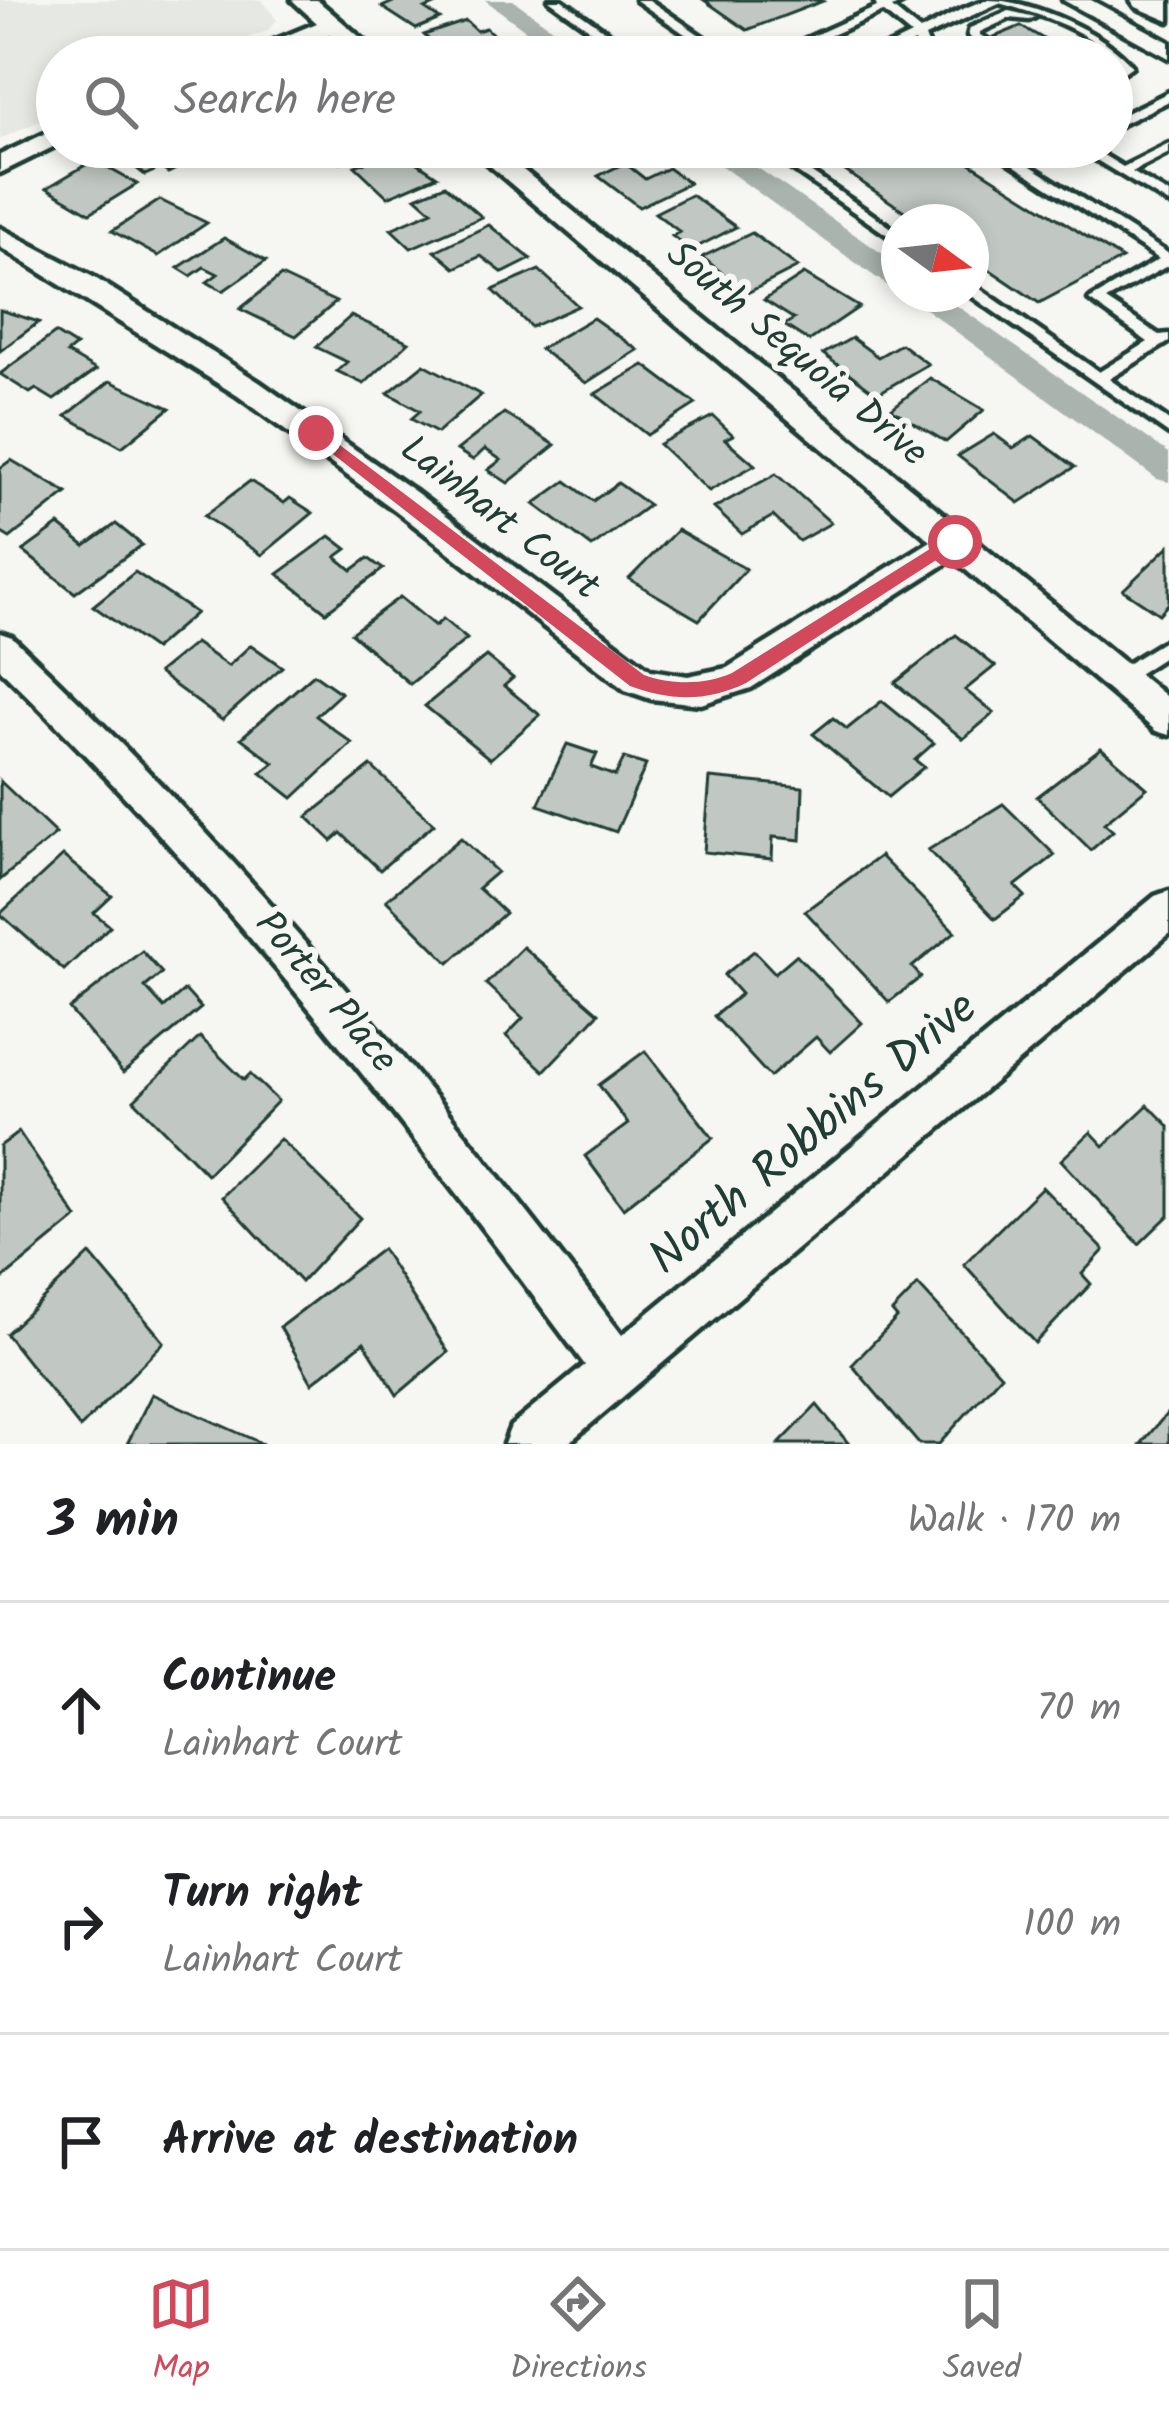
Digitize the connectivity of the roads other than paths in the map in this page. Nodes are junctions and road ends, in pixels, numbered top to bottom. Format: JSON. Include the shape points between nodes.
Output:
{"nodes":[{"id":1,"x":303,"y":0,"type":"edge"},
{"id":2,"x":555,"y":0,"type":"edge"},
{"id":3,"x":643,"y":0,"type":"edge"},
{"id":4,"x":902,"y":0,"type":"edge"},
{"id":5,"x":998,"y":0,"type":"edge"},
{"id":6,"x":1074,"y":0,"type":"edge"},
{"id":7,"x":1148,"y":0,"type":"edge"},
{"id":8,"x":879,"y":3,"type":"edge"},
{"id":9,"x":1169,"y":11,"type":"edge"},
{"id":10,"x":1038,"y":21,"type":"dead end"},
{"id":11,"x":333,"y":25,"type":"junction"},
{"id":12,"x":941,"y":26,"type":"junction"},
{"id":13,"x":303,"y":36,"type":"edge"},
{"id":14,"x":346,"y":36,"type":"edge"},
{"id":15,"x":606,"y":36,"type":"edge"},
{"id":16,"x":695,"y":36,"type":"edge"},
{"id":17,"x":814,"y":36,"type":"edge"},
{"id":18,"x":919,"y":36,"type":"joint"},
{"id":19,"x":958,"y":36,"type":"edge"},
{"id":20,"x":974,"y":36,"type":"edge"},
{"id":21,"x":1087,"y":36,"type":"edge"},
{"id":22,"x":1169,"y":51,"type":"edge"},
{"id":23,"x":1169,"y":96,"type":"edge"},
{"id":24,"x":1133,"y":114,"type":"edge"},
{"id":25,"x":36,"y":146,"type":"edge"},
{"id":26,"x":1169,"y":148,"type":"edge"},
{"id":27,"x":0,"y":165,"type":"edge"},
{"id":28,"x":1133,"y":167,"type":"edge"},
{"id":29,"x":504,"y":168,"type":"edge"},
{"id":30,"x":796,"y":168,"type":"edge"},
{"id":31,"x":1025,"y":168,"type":"edge"},
{"id":32,"x":1116,"y":168,"type":"edge"},
{"id":33,"x":1131,"y":168,"type":"edge"},
{"id":34,"x":1123,"y":172,"type":"junction"},
{"id":35,"x":1169,"y":200,"type":"edge"},
{"id":36,"x":881,"y":227,"type":"edge"},
{"id":37,"x":0,"y":236,"type":"edge"},
{"id":38,"x":1169,"y":259,"type":"edge"},
{"id":39,"x":989,"y":302,"type":"edge"},
{"id":40,"x":1164,"y":339,"type":"edge"},
{"id":41,"x":1098,"y":379,"type":"junction"},
{"id":42,"x":1166,"y":423,"type":"edge"},
{"id":43,"x":955,"y":542,"type":"junction"},
{"id":44,"x":1169,"y":645,"type":"edge"},
{"id":45,"x":0,"y":647,"type":"edge"},
{"id":46,"x":1118,"y":678,"type":"junction"},
{"id":47,"x":1169,"y":720,"type":"edge"},
{"id":48,"x":1169,"y":909,"type":"edge"},
{"id":49,"x":617,"y":1368,"type":"junction"},
{"id":50,"x":530,"y":1444,"type":"edge"}],
"edges":[{"from":1,"to":11,"type":"street"},
{"from":2,"to":15,"type":"lane"},
{"from":3,"to":16,"type":"lane"},
{"from":4,"to":8,"type":"lane"},
{"from":5,"to":12,"type":"lane"},
{"from":5,"to":21,"type":"lane","via":[[1044,11]]},
{"from":6,"to":22,"type":"street"},
{"from":7,"to":9,"type":"main road"},
{"from":8,"to":17,"type":"lane"},
{"from":8,"to":18,"type":"lane"},
{"from":10,"to":20,"type":"lane","via":[[1009,14]]},
{"from":11,"to":13,"type":"street"},
{"from":11,"to":14,"type":"street"},
{"from":12,"to":18,"type":"lane"},
{"from":12,"to":19,"type":"lane"},
{"from":23,"to":24,"type":"lane"},
{"from":25,"to":27,"type":"street"},
{"from":26,"to":28,"type":"lane"},
{"from":29,"to":43,"type":"street","name":"South Sequoia Drive"},
{"from":30,"to":36,"type":"lane"},
{"from":31,"to":38,"type":"lane"},
{"from":32,"to":34,"type":"lane"},
{"from":33,"to":34,"type":"lane"},
{"from":34,"to":35,"type":"lane"},
{"from":37,"to":43,"type":"street","name":"Lainhart Court","via":[[316,433],[637,680],[662,690],[703,691],[739,678]]},
{"from":38,"to":40,"type":"lane","via":[[1096,300]]},
{"from":39,"to":41,"type":"lane"},
{"from":40,"to":41,"type":"lane"},
{"from":41,"to":42,"type":"lane"},
{"from":43,"to":46,"type":"street","name":"South Sequoia Drive"},
{"from":44,"to":46,"type":"lane"},
{"from":45,"to":49,"type":"street","name":"Porter Place","via":[[200,847],[319,983]]},
{"from":46,"to":47,"type":"street","name":"South Sequoia Drive"},
{"from":48,"to":49,"type":"street","name":"North Robbins Drive"},
{"from":49,"to":50,"type":"street","name":"North Robbins Drive"}]}
